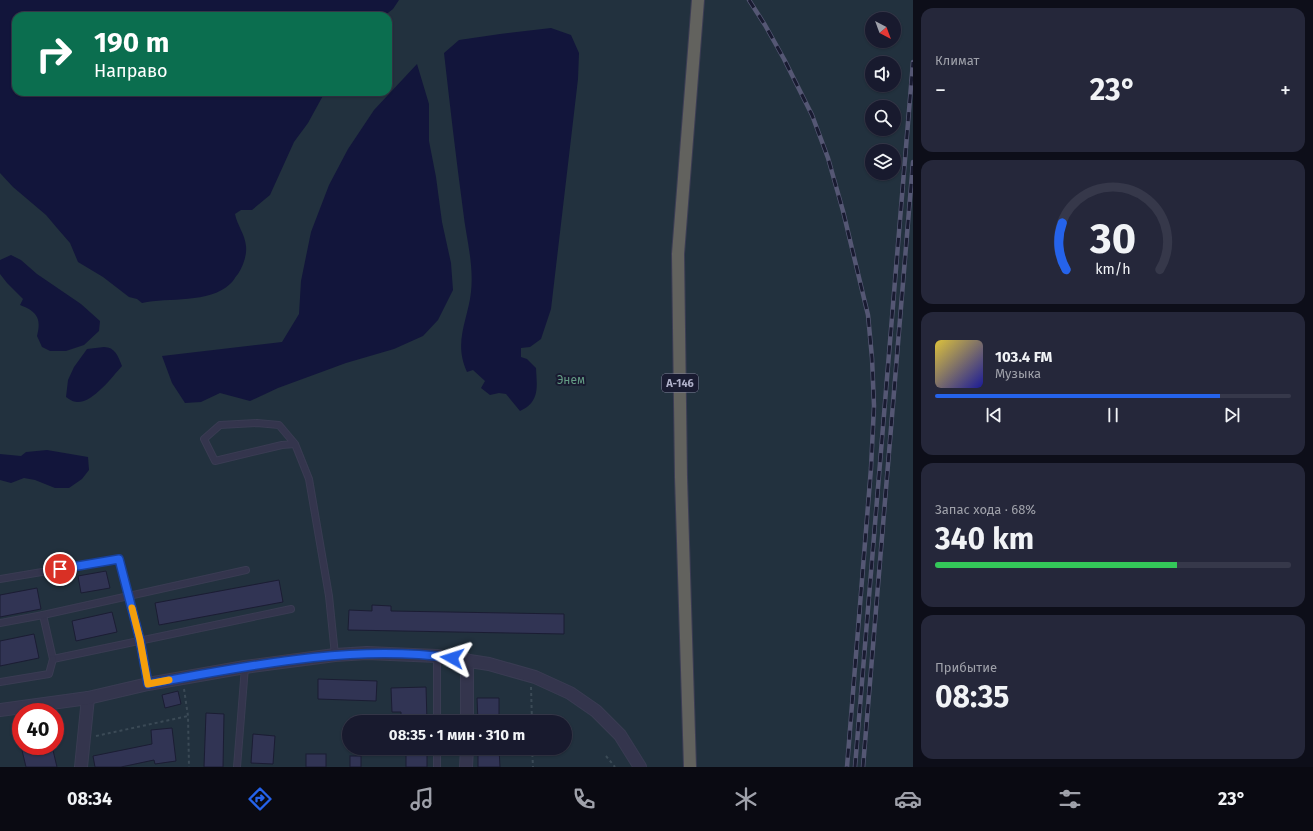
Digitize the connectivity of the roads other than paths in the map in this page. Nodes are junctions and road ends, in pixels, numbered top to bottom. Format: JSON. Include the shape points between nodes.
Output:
{"nodes":[{"id":1,"x":698,"y":0,"type":"edge"},
{"id":2,"x":295,"y":444,"type":"junction"},
{"id":3,"x":246,"y":570,"type":"dead end"},
{"id":4,"x":0,"y":578,"type":"edge"},
{"id":5,"x":129,"y":596,"type":"junction"},
{"id":6,"x":291,"y":609,"type":"dead end"},
{"id":7,"x":42,"y":615,"type":"junction"},
{"id":8,"x":0,"y":623,"type":"edge"},
{"id":9,"x":140,"y":640,"type":"junction"},
{"id":10,"x":335,"y":655,"type":"junction"},
{"id":11,"x":437,"y":656,"type":"junction"},
{"id":12,"x":53,"y":659,"type":"junction"},
{"id":13,"x":467,"y":660,"type":"junction"},
{"id":14,"x":245,"y":667,"type":"junction"},
{"id":15,"x":0,"y":682,"type":"edge"},
{"id":16,"x":148,"y":684,"type":"junction"},
{"id":17,"x":88,"y":698,"type":"junction"},
{"id":18,"x":0,"y":710,"type":"edge"},
{"id":19,"x":437,"y":715,"type":"edge"},
{"id":20,"x":467,"y":715,"type":"edge"},
{"id":21,"x":437,"y":755,"type":"edge"},
{"id":22,"x":466,"y":755,"type":"edge"},
{"id":23,"x":81,"y":767,"type":"edge"},
{"id":24,"x":237,"y":767,"type":"edge"},
{"id":25,"x":437,"y":767,"type":"edge"},
{"id":26,"x":466,"y":767,"type":"edge"},
{"id":27,"x":640,"y":767,"type":"edge"},
{"id":28,"x":690,"y":767,"type":"edge"}],
"edges":[{"from":1,"to":28,"type":"highway","number":"А-146","via":[[678,254],[681,477]]},
{"from":2,"to":2,"type":"lane","via":[[279,425],[257,423],[220,425],[204,439],[215,461]]},
{"from":2,"to":10,"type":"lane","via":[[309,479],[329,596]]},
{"from":3,"to":5,"type":"lane"},
{"from":4,"to":5,"type":"lane","via":[[119,559]]},
{"from":5,"to":7,"type":"lane"},
{"from":5,"to":9,"type":"lane"},
{"from":6,"to":9,"type":"lane"},
{"from":7,"to":8,"type":"lane"},
{"from":7,"to":12,"type":"lane"},
{"from":9,"to":12,"type":"lane"},
{"from":9,"to":16,"type":"lane"},
{"from":10,"to":11,"type":"street","via":[[367,653]]},
{"from":10,"to":14,"type":"street"},
{"from":11,"to":13,"type":"street"},
{"from":11,"to":19,"type":"lane"},
{"from":12,"to":15,"type":"lane","via":[[49,674]]},
{"from":13,"to":20,"type":"street"},
{"from":13,"to":27,"type":"street","via":[[531,675],[570,693],[596,711],[620,735]]},
{"from":14,"to":16,"type":"street"},
{"from":14,"to":24,"type":"lane"},
{"from":16,"to":17,"type":"street"},
{"from":17,"to":18,"type":"street"},
{"from":17,"to":23,"type":"street"},
{"from":21,"to":25,"type":"lane"},
{"from":22,"to":26,"type":"street"}]}
